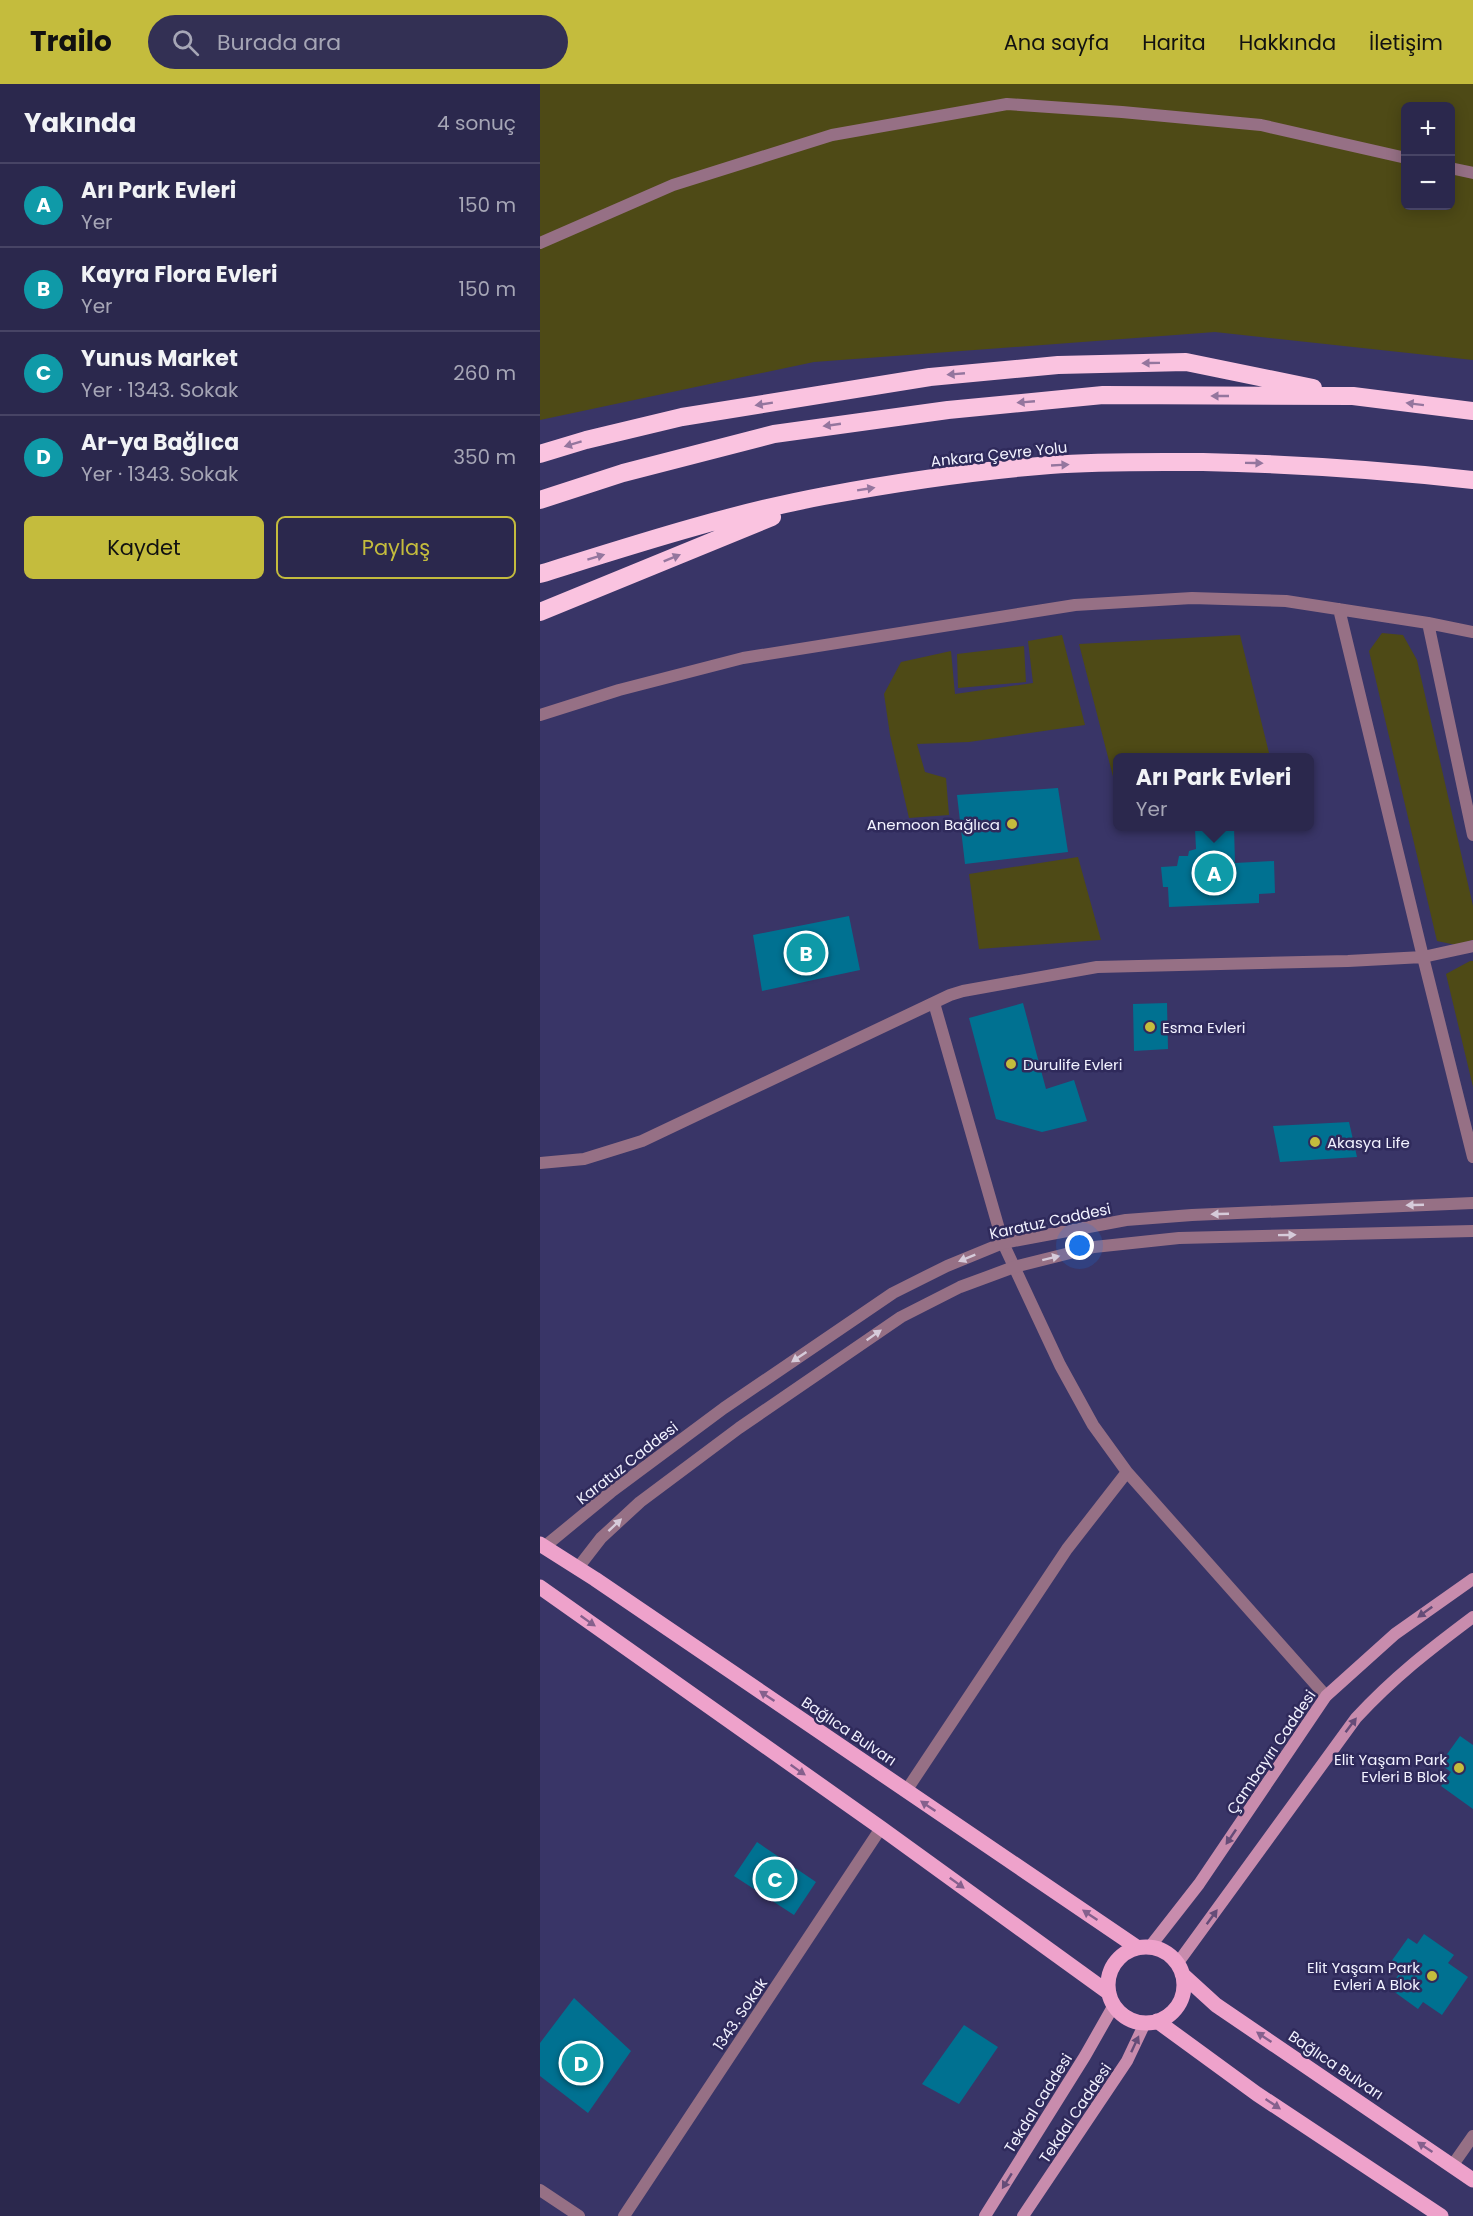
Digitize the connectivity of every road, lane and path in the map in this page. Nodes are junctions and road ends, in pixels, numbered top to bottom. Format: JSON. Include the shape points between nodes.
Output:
{"nodes":[{"id":1,"x":1401,"y":157,"type":"edge"},
{"id":2,"x":1455,"y":169,"type":"edge"},
{"id":3,"x":1473,"y":173,"type":"edge"},
{"id":4,"x":540,"y":243,"type":"edge"},
{"id":5,"x":1353,"y":396,"type":"junction"},
{"id":6,"x":1473,"y":411,"type":"edge"},
{"id":7,"x":540,"y":454,"type":"edge"},
{"id":8,"x":1473,"y":480,"type":"edge"},
{"id":9,"x":823,"y":496,"type":"junction"},
{"id":10,"x":540,"y":500,"type":"edge"},
{"id":11,"x":540,"y":574,"type":"edge"},
{"id":12,"x":1340,"y":609,"type":"junction"},
{"id":13,"x":540,"y":612,"type":"edge"},
{"id":14,"x":1428,"y":623,"type":"junction"},
{"id":15,"x":1473,"y":632,"type":"edge"},
{"id":16,"x":540,"y":715,"type":"edge"},
{"id":17,"x":1473,"y":834,"type":"edge"},
{"id":18,"x":1473,"y":946,"type":"edge"},
{"id":19,"x":1423,"y":957,"type":"junction"},
{"id":20,"x":934,"y":1003,"type":"junction"},
{"id":21,"x":1473,"y":1157,"type":"edge"},
{"id":22,"x":540,"y":1163,"type":"edge"},
{"id":23,"x":1473,"y":1203,"type":"edge"},
{"id":24,"x":1473,"y":1231,"type":"edge"},
{"id":25,"x":1003,"y":1244,"type":"junction"},
{"id":26,"x":1014,"y":1268,"type":"junction"},
{"id":27,"x":1127,"y":1472,"type":"junction"},
{"id":28,"x":542,"y":1546,"type":"edge"},
{"id":29,"x":577,"y":1569,"type":"junction"},
{"id":30,"x":1473,"y":1579,"type":"edge"},
{"id":31,"x":540,"y":1587,"type":"edge"},
{"id":32,"x":1473,"y":1617,"type":"edge"},
{"id":33,"x":1326,"y":1696,"type":"junction"},
{"id":34,"x":906,"y":1791,"type":"junction"},
{"id":35,"x":881,"y":1828,"type":"junction"},
{"id":36,"x":1144,"y":1948,"type":"junction"},
{"id":37,"x":1180,"y":1969,"type":"junction"},
{"id":38,"x":1111,"y":1999,"type":"junction"},
{"id":39,"x":1151,"y":2022,"type":"junction"},
{"id":40,"x":1473,"y":2136,"type":"edge"},
{"id":41,"x":1452,"y":2166,"type":"junction"},
{"id":42,"x":1473,"y":2180,"type":"edge"},
{"id":43,"x":540,"y":2190,"type":"edge"},
{"id":44,"x":579,"y":2216,"type":"edge"},
{"id":45,"x":624,"y":2216,"type":"edge"},
{"id":46,"x":985,"y":2216,"type":"edge"},
{"id":47,"x":1023,"y":2216,"type":"edge"},
{"id":48,"x":1441,"y":2216,"type":"edge"}],
"edges":[{"from":1,"to":4,"type":"street","via":[[1261,125],[1007,104],[832,135],[673,185]]},
{"from":2,"to":3,"type":"street"},
{"from":6,"to":5,"type":"highway","one_way":true},
{"from":5,"to":7,"type":"highway","one_way":true,"via":[[1186,362],[1058,365],[930,377],[682,417]]},
{"from":5,"to":10,"type":"highway","one_way":true,"via":[[1103,395],[936,411],[774,434],[623,473]]},
{"from":9,"to":8,"type":"highway","name":"Ankara Çevre Yolu","one_way":true,"via":[[1003,470],[1141,461],[1268,464]]},
{"from":11,"to":9,"type":"highway","name":"Ankara Çevre Yolu","one_way":true,"via":[[642,542]]},
{"from":13,"to":9,"type":"highway","one_way":true},
{"from":12,"to":14,"type":"street"},
{"from":12,"to":16,"type":"street","via":[[1286,601],[1192,598],[1075,605],[742,658]]},
{"from":12,"to":19,"type":"street"},
{"from":14,"to":15,"type":"street"},
{"from":14,"to":17,"type":"street"},
{"from":18,"to":19,"type":"street"},
{"from":19,"to":20,"type":"street","via":[[1097,967],[963,991]]},
{"from":19,"to":21,"type":"street"},
{"from":20,"to":22,"type":"street","via":[[642,1142],[584,1159]]},
{"from":20,"to":25,"type":"street"},
{"from":23,"to":25,"type":"street","name":"Karatuz Caddesi","one_way":true,"via":[[1126,1220]]},
{"from":26,"to":24,"type":"street","one_way":true,"via":[[1094,1247],[1139,1241]]},
{"from":25,"to":26,"type":"street"},
{"from":25,"to":28,"type":"street","name":"Karatuz Caddesi","one_way":true,"via":[[893,1293],[724,1408]]},
{"from":26,"to":27,"type":"street","via":[[1093,1425]]},
{"from":29,"to":26,"type":"street","one_way":true,"via":[[601,1538],[640,1502],[787,1395],[901,1317],[960,1287]]},
{"from":27,"to":33,"type":"street"},
{"from":27,"to":34,"type":"street","via":[[1067,1549]]},
{"from":28,"to":29,"type":"main road","name":"Bağlıca Bulvarı"},
{"from":34,"to":29,"type":"main road","name":"Bağlıca Bulvarı","one_way":true},
{"from":30,"to":33,"type":"main road","name":"Çambayırı Caddesi","one_way":true,"via":[[1395,1634]]},
{"from":31,"to":35,"type":"main road","one_way":true},
{"from":37,"to":32,"type":"main road","one_way":true,"via":[[1356,1718],[1414,1661]]},
{"from":33,"to":36,"type":"main road","name":"Çambayırı Caddesi","one_way":true,"via":[[1199,1884]]},
{"from":36,"to":34,"type":"main road","name":"Bağlıca Bulvarı","one_way":true},
{"from":35,"to":38,"type":"main road","one_way":true},
{"from":35,"to":45,"type":"street","name":"1343. Sokak"},
{"from":36,"to":37,"type":"main road","via":[[1160,1950]]},
{"from":36,"to":38,"type":"main road","via":[[1127,1952],[1111,1970]]},
{"from":37,"to":39,"type":"main road","via":[[1182,1998],[1168,2016]]},
{"from":41,"to":37,"type":"main road","name":"Bağlıca Bulvarı","one_way":true,"via":[[1216,2005]]},
{"from":38,"to":39,"type":"main road","via":[[1122,2015],[1132,2021]]},
{"from":38,"to":46,"type":"main road","name":"Tekdal caddesi","one_way":true,"via":[[1086,2056]]},
{"from":47,"to":39,"type":"main road","name":"Tekdal Caddesi","one_way":true},
{"from":39,"to":48,"type":"main road","one_way":true},
{"from":40,"to":41,"type":"street"},
{"from":41,"to":42,"type":"main road","name":"Bağlıca Bulvarı"},
{"from":43,"to":44,"type":"street"}]}
